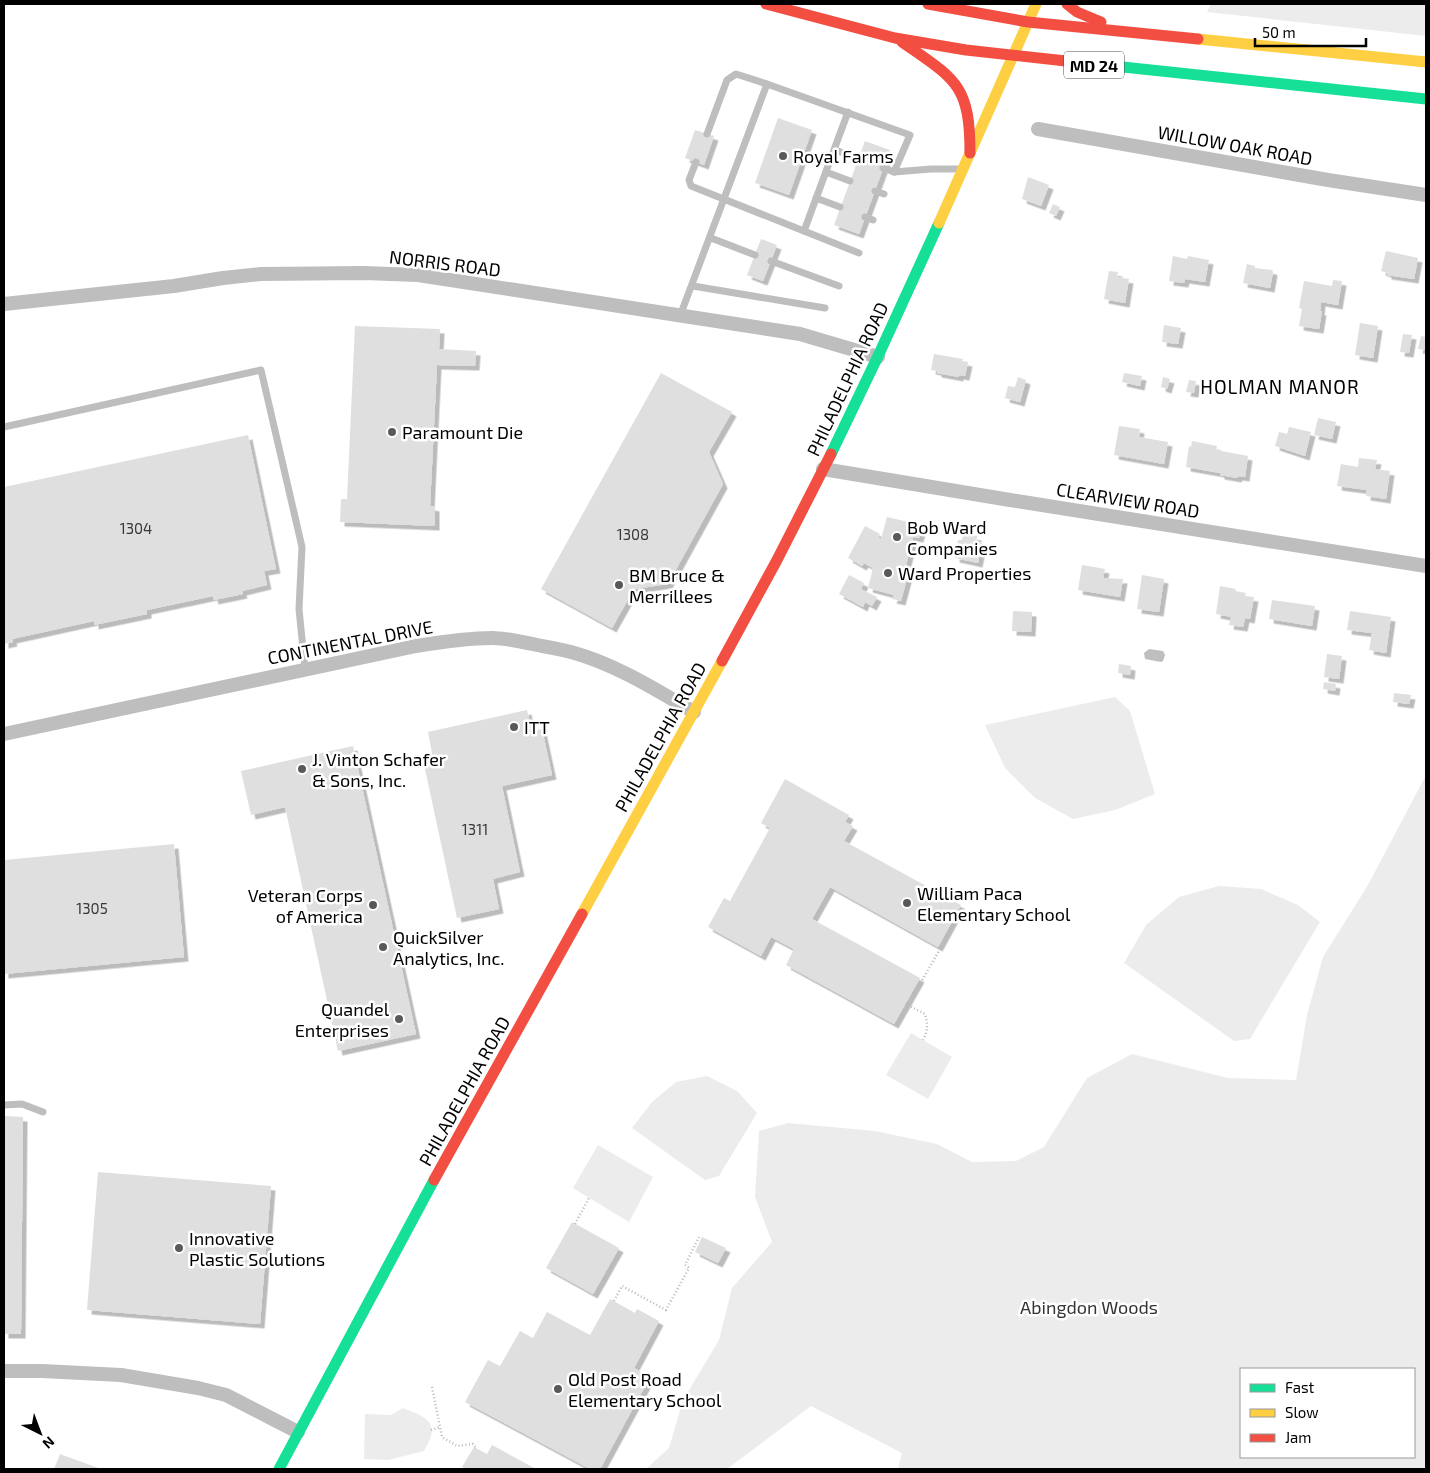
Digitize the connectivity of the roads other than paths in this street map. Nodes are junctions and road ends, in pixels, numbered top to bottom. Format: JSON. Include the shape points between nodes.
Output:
{"nodes":[{"id":1,"x":766,"y":4,"type":"edge"},
{"id":2,"x":928,"y":4,"type":"edge"},
{"id":3,"x":1036,"y":4,"type":"edge"},
{"id":4,"x":1067,"y":4,"type":"edge"},
{"id":5,"x":1028,"y":22,"type":"junction"},
{"id":6,"x":1109,"y":29,"type":"junction"},
{"id":7,"x":895,"y":38,"type":"junction"},
{"id":8,"x":1013,"y":56,"type":"junction"},
{"id":9,"x":1426,"y":62,"type":"edge"},
{"id":10,"x":767,"y":84,"type":"junction"},
{"id":11,"x":1426,"y":99,"type":"edge"},
{"id":12,"x":848,"y":112,"type":"junction"},
{"id":13,"x":1038,"y":129,"type":"dead end"},
{"id":14,"x":707,"y":134,"type":"dead end"},
{"id":15,"x":834,"y":150,"type":"junction"},
{"id":16,"x":970,"y":153,"type":"junction"},
{"id":17,"x":858,"y":158,"type":"dead end"},
{"id":18,"x":696,"y":162,"type":"dead end"},
{"id":19,"x":883,"y":168,"type":"dead end"},
{"id":20,"x":963,"y":169,"type":"junction"},
{"id":21,"x":826,"y":172,"type":"junction"},
{"id":22,"x":894,"y":172,"type":"junction"},
{"id":23,"x":850,"y":181,"type":"dead end"},
{"id":24,"x":875,"y":191,"type":"dead end"},
{"id":25,"x":884,"y":194,"type":"dead end"},
{"id":26,"x":1426,"y":195,"type":"edge"},
{"id":27,"x":816,"y":198,"type":"junction"},
{"id":28,"x":724,"y":199,"type":"junction"},
{"id":29,"x":840,"y":207,"type":"dead end"},
{"id":30,"x":865,"y":217,"type":"dead end"},
{"id":31,"x":874,"y":220,"type":"dead end"},
{"id":32,"x":804,"y":231,"type":"junction"},
{"id":33,"x":711,"y":238,"type":"junction"},
{"id":34,"x":860,"y":253,"type":"dead end"},
{"id":35,"x":755,"y":255,"type":"dead end"},
{"id":36,"x":770,"y":261,"type":"dead end"},
{"id":37,"x":693,"y":286,"type":"junction"},
{"id":38,"x":839,"y":286,"type":"dead end"},
{"id":39,"x":4,"y":304,"type":"edge"},
{"id":40,"x":825,"y":308,"type":"dead end"},
{"id":41,"x":680,"y":316,"type":"junction"},
{"id":42,"x":878,"y":357,"type":"junction"},
{"id":43,"x":4,"y":427,"type":"edge"},
{"id":44,"x":823,"y":469,"type":"junction"},
{"id":45,"x":1426,"y":566,"type":"edge"},
{"id":46,"x":305,"y":670,"type":"junction"},
{"id":47,"x":694,"y":712,"type":"junction"},
{"id":48,"x":4,"y":734,"type":"edge"},
{"id":49,"x":4,"y":1105,"type":"edge"},
{"id":50,"x":43,"y":1112,"type":"dead end"},
{"id":51,"x":4,"y":1371,"type":"edge"},
{"id":52,"x":298,"y":1432,"type":"junction"},
{"id":53,"x":279,"y":1469,"type":"edge"}],
"edges":[{"from":1,"to":7,"type":"main road","number":"MD 24"},
{"from":2,"to":5,"type":"main road","number":"MD 24"},
{"from":3,"to":5,"type":"main road","name":"PHILADELPHIA ROAD"},
{"from":4,"to":6,"type":"main road","via":[[1077,12],[1099,20]]},
{"from":5,"to":6,"type":"main road","number":"MD 24"},
{"from":5,"to":8,"type":"main road","name":"PHILADELPHIA ROAD"},
{"from":6,"to":9,"type":"main road","number":"MD 24"},
{"from":7,"to":8,"type":"main road","number":"MD 24"},
{"from":7,"to":16,"type":"main road","via":[[948,76],[961,92],[969,126]]},
{"from":8,"to":11,"type":"main road","number":"MD 24"},
{"from":8,"to":16,"type":"main road","name":"PHILADELPHIA ROAD"},
{"from":10,"to":12,"type":"lane"},
{"from":10,"to":14,"type":"lane","via":[[736,74],[727,80]]},
{"from":10,"to":28,"type":"lane"},
{"from":12,"to":15,"type":"lane"},
{"from":12,"to":22,"type":"lane","via":[[910,135]]},
{"from":13,"to":26,"type":"street","name":"WILLOW OAK ROAD"},
{"from":15,"to":17,"type":"lane"},
{"from":15,"to":21,"type":"lane"},
{"from":16,"to":20,"type":"main road","name":"PHILADELPHIA ROAD"},
{"from":18,"to":28,"type":"lane","via":[[689,180],[692,186]]},
{"from":19,"to":22,"type":"lane"},
{"from":20,"to":22,"type":"lane"},
{"from":20,"to":42,"type":"main road","name":"PHILADELPHIA ROAD"},
{"from":21,"to":23,"type":"lane"},
{"from":21,"to":27,"type":"lane"},
{"from":24,"to":25,"type":"lane"},
{"from":27,"to":29,"type":"lane"},
{"from":27,"to":32,"type":"lane"},
{"from":28,"to":32,"type":"lane"},
{"from":28,"to":33,"type":"lane"},
{"from":30,"to":31,"type":"lane"},
{"from":32,"to":34,"type":"lane"},
{"from":33,"to":35,"type":"lane"},
{"from":33,"to":37,"type":"lane"},
{"from":36,"to":38,"type":"lane"},
{"from":37,"to":40,"type":"lane"},
{"from":37,"to":41,"type":"lane"},
{"from":39,"to":41,"type":"street","name":"NORRIS ROAD","via":[[242,276],[364,273],[418,276]]},
{"from":41,"to":42,"type":"street","name":"NORRIS ROAD","via":[[800,334]]},
{"from":42,"to":44,"type":"main road","name":"PHILADELPHIA ROAD"},
{"from":43,"to":46,"type":"lane","via":[[261,370],[302,547],[300,615]]},
{"from":44,"to":45,"type":"street","name":"CLEARVIEW ROAD"},
{"from":44,"to":47,"type":"main road","name":"PHILADELPHIA ROAD"},
{"from":46,"to":47,"type":"street","name":"CONTINENTAL DRIVE","via":[[438,642],[492,638],[512,640],[571,652],[598,662]]},
{"from":46,"to":48,"type":"street","name":"CONTINENTAL DRIVE"},
{"from":47,"to":52,"type":"main road","name":"PHILADELPHIA ROAD"},
{"from":49,"to":50,"type":"lane","via":[[22,1104]]},
{"from":51,"to":52,"type":"street","via":[[121,1375],[198,1388],[226,1395]]},
{"from":52,"to":53,"type":"main road","name":"PHILADELPHIA ROAD"}]}
